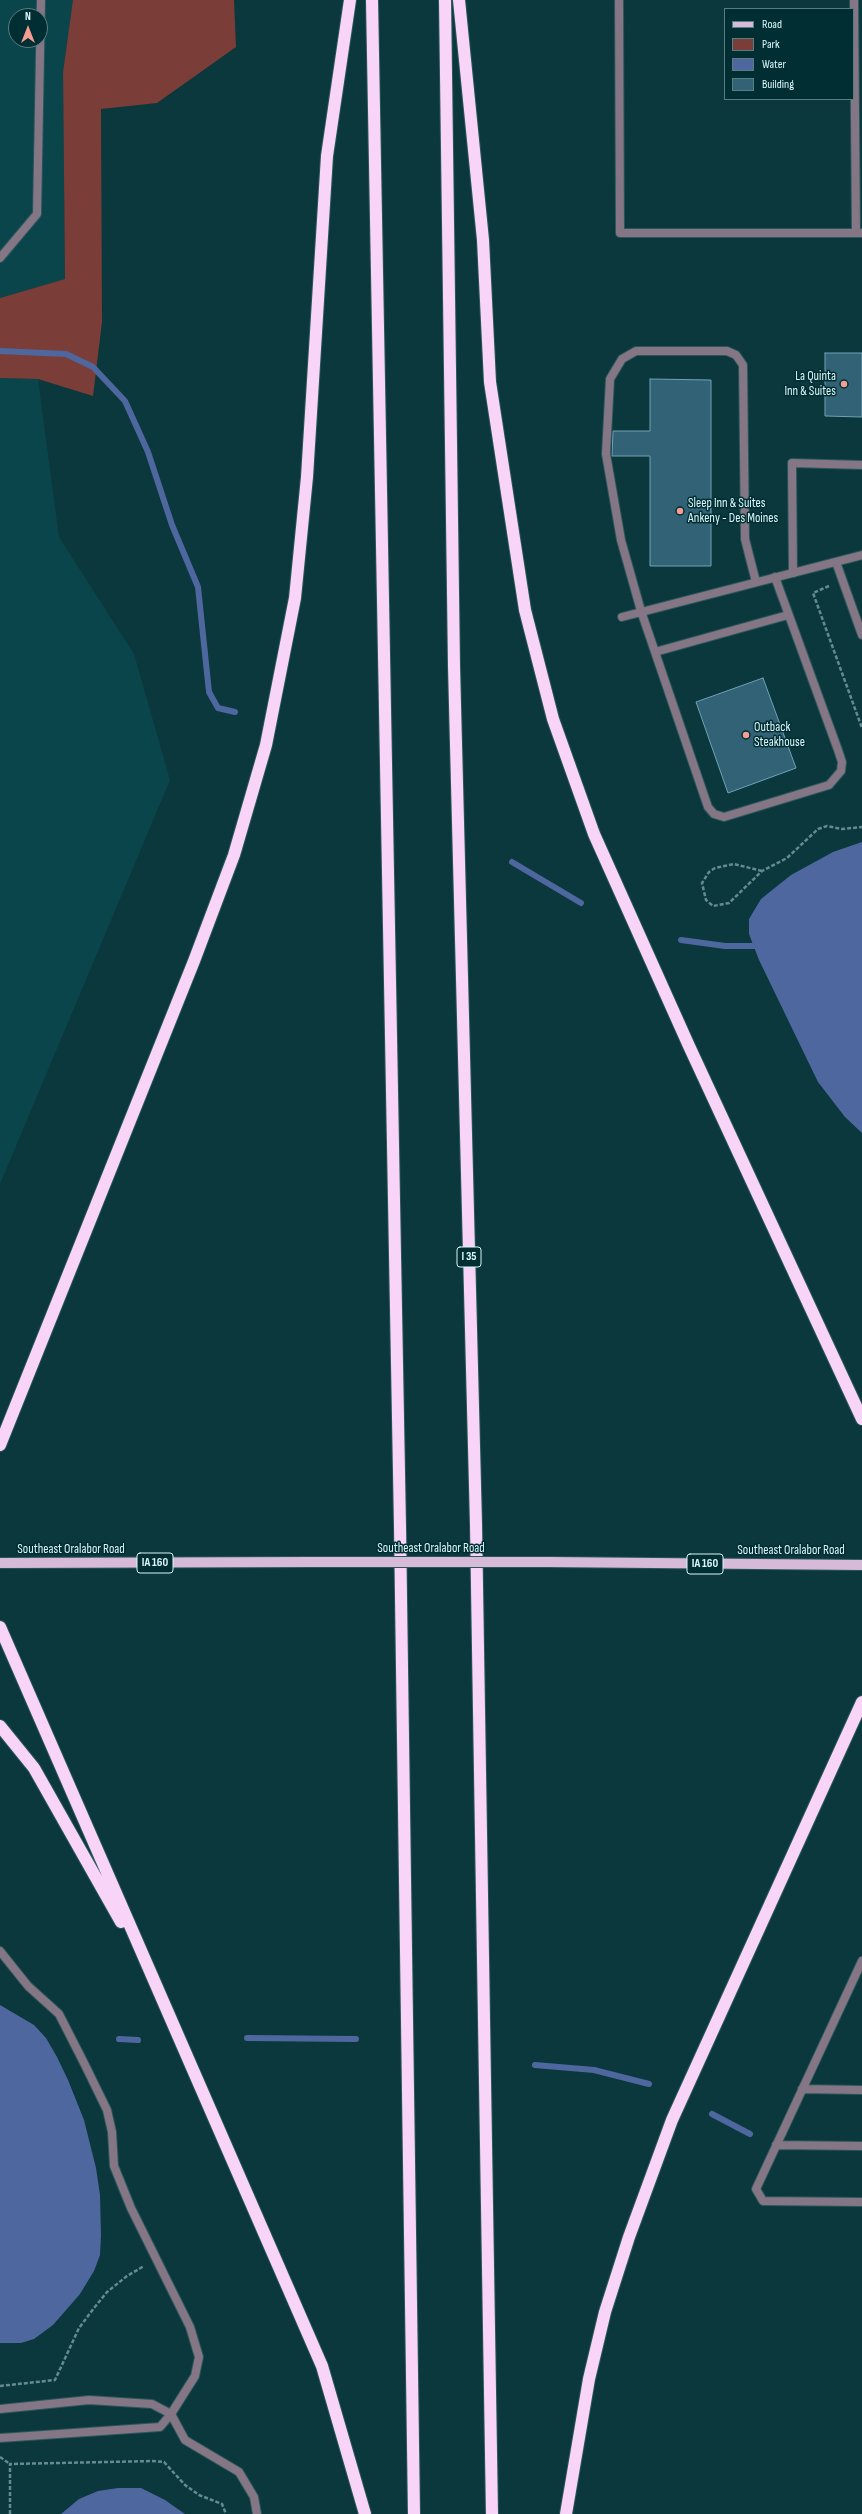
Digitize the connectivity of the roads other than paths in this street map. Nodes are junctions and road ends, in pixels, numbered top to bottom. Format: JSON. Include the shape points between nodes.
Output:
{"nodes":[{"id":1,"x":41,"y":0,"type":"edge"},
{"id":2,"x":350,"y":0,"type":"edge"},
{"id":3,"x":372,"y":0,"type":"edge"},
{"id":4,"x":445,"y":0,"type":"edge"},
{"id":5,"x":459,"y":0,"type":"edge"},
{"id":6,"x":619,"y":0,"type":"edge"},
{"id":7,"x":854,"y":0,"type":"edge"},
{"id":8,"x":859,"y":233,"type":"edge"},
{"id":9,"x":0,"y":258,"type":"edge"},
{"id":10,"x":862,"y":465,"type":"edge"},
{"id":11,"x":862,"y":555,"type":"edge"},
{"id":12,"x":836,"y":562,"type":"junction"},
{"id":13,"x":793,"y":573,"type":"junction"},
{"id":14,"x":775,"y":577,"type":"junction"},
{"id":15,"x":756,"y":582,"type":"junction"},
{"id":16,"x":641,"y":612,"type":"junction"},
{"id":17,"x":788,"y":614,"type":"junction"},
{"id":18,"x":622,"y":617,"type":"dead end"},
{"id":19,"x":862,"y":635,"type":"edge"},
{"id":20,"x":655,"y":652,"type":"junction"},
{"id":21,"x":862,"y":1419,"type":"edge"},
{"id":22,"x":0,"y":1445,"type":"edge"},
{"id":23,"x":0,"y":1562,"type":"edge"},
{"id":24,"x":862,"y":1565,"type":"edge"},
{"id":25,"x":0,"y":1627,"type":"edge"},
{"id":26,"x":862,"y":1702,"type":"edge"},
{"id":27,"x":0,"y":1726,"type":"edge"},
{"id":28,"x":0,"y":1951,"type":"edge"},
{"id":29,"x":862,"y":1961,"type":"edge"},
{"id":30,"x":158,"y":1989,"type":"junction"},
{"id":31,"x":802,"y":2089,"type":"junction"},
{"id":32,"x":862,"y":2090,"type":"edge"},
{"id":33,"x":776,"y":2145,"type":"junction"},
{"id":34,"x":862,"y":2146,"type":"edge"},
{"id":35,"x":862,"y":2202,"type":"edge"},
{"id":36,"x":0,"y":2409,"type":"edge"},
{"id":37,"x":171,"y":2414,"type":"junction"},
{"id":38,"x":0,"y":2438,"type":"edge"},
{"id":39,"x":257,"y":2514,"type":"edge"},
{"id":40,"x":366,"y":2514,"type":"edge"},
{"id":41,"x":414,"y":2514,"type":"edge"},
{"id":42,"x":492,"y":2514,"type":"edge"},
{"id":43,"x":566,"y":2514,"type":"edge"}],
"edges":[{"from":1,"to":9,"type":"street","via":[[37,214]]},
{"from":2,"to":22,"type":"highway","via":[[327,156],[307,477],[295,598],[266,745],[234,855],[194,961]]},
{"from":3,"to":41,"type":"highway","via":[[400,1534]]},
{"from":4,"to":42,"type":"highway","number":"I 35","via":[[454,666],[476,1524]]},
{"from":5,"to":21,"type":"highway","via":[[482,240],[490,382],[525,610],[553,719],[597,841]]},
{"from":6,"to":8,"type":"street","via":[[620,233]]},
{"from":7,"to":8,"type":"street"},
{"from":10,"to":13,"type":"street","via":[[792,464]]},
{"from":11,"to":12,"type":"street"},
{"from":12,"to":13,"type":"street"},
{"from":12,"to":19,"type":"street"},
{"from":13,"to":14,"type":"street"},
{"from":14,"to":15,"type":"street"},
{"from":14,"to":17,"type":"street"},
{"from":15,"to":16,"type":"street"},
{"from":15,"to":16,"type":"street","via":[[745,539],[743,365],[736,355],[727,351],[636,351],[622,359],[610,379],[606,454],[621,540]]},
{"from":16,"to":18,"type":"street"},
{"from":16,"to":20,"type":"street"},
{"from":17,"to":20,"type":"street"},
{"from":17,"to":20,"type":"street","via":[[838,750],[842,762],[841,771],[829,785],[724,817],[714,814],[708,807]]},
{"from":23,"to":24,"type":"main road","name":"Southeast Oralabor Road","number":"IA 160","bridge":true},
{"from":25,"to":30,"type":"highway"},
{"from":26,"to":43,"type":"highway","via":[[672,2120],[629,2237],[605,2312],[589,2379]]},
{"from":27,"to":30,"type":"highway","via":[[34,1768]]},
{"from":28,"to":37,"type":"street","via":[[28,1986],[59,2014],[85,2065],[107,2110],[112,2132],[114,2166],[190,2327],[199,2356],[195,2376]]},
{"from":29,"to":31,"type":"street"},
{"from":30,"to":40,"type":"highway","via":[[322,2366]]},
{"from":31,"to":32,"type":"street"},
{"from":31,"to":33,"type":"street"},
{"from":33,"to":34,"type":"street"},
{"from":33,"to":35,"type":"street","via":[[756,2189],[764,2201]]},
{"from":36,"to":37,"type":"street","via":[[89,2400],[152,2404]]},
{"from":37,"to":38,"type":"street","via":[[160,2427]]},
{"from":37,"to":39,"type":"street","via":[[185,2440],[239,2472],[254,2497]]}]}
